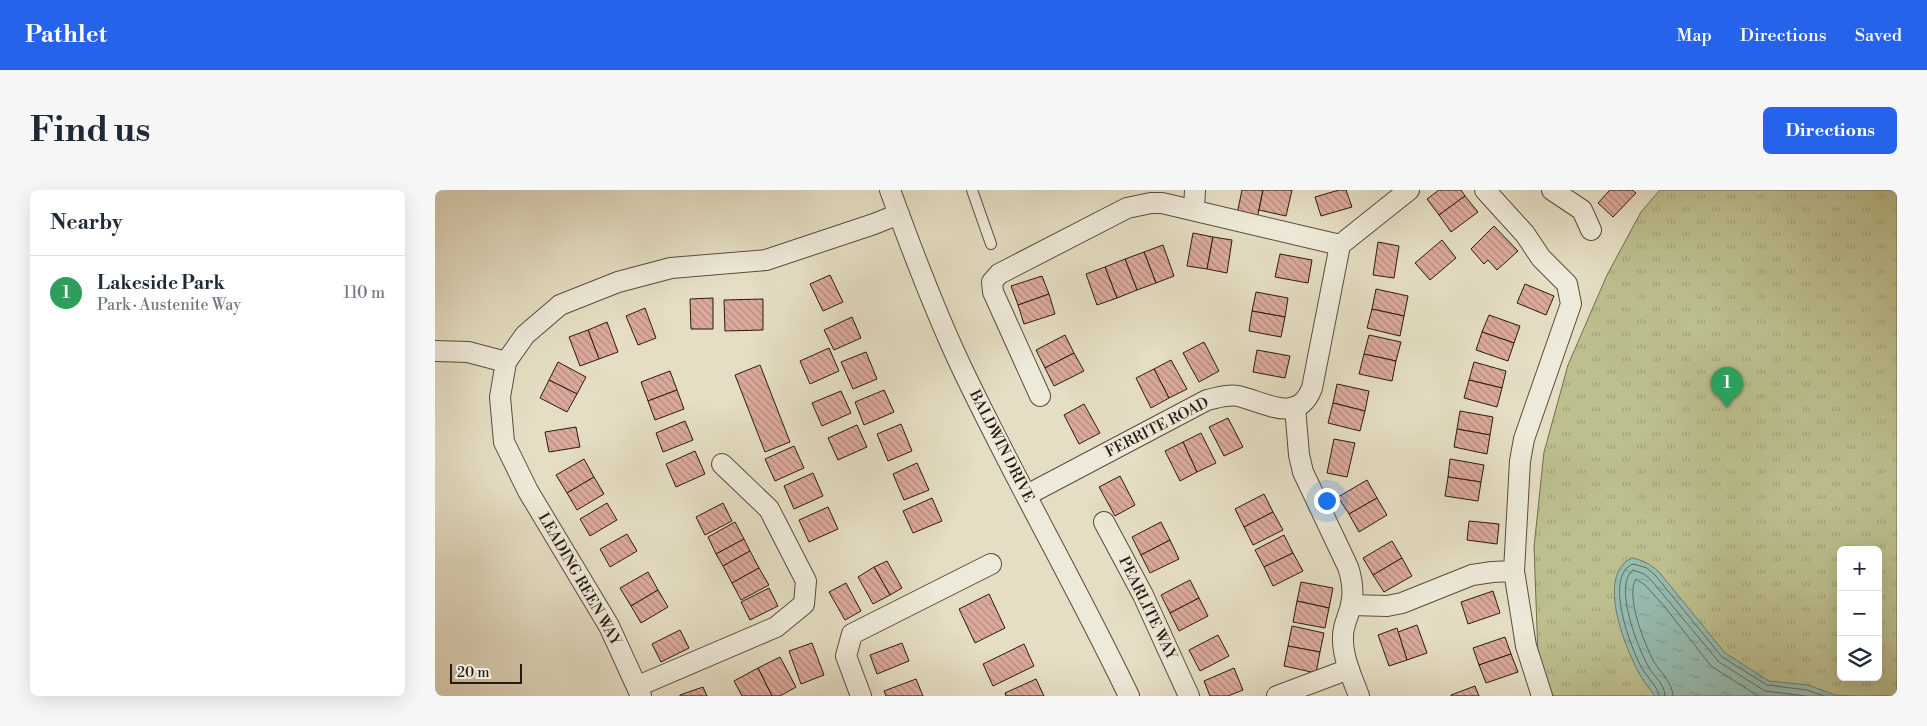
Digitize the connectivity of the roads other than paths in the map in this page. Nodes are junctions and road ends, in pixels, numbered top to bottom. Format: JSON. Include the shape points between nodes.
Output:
{"nodes":[{"id":1,"x":889,"y":190,"type":"edge"},
{"id":2,"x":972,"y":190,"type":"edge"},
{"id":3,"x":1409,"y":190,"type":"edge"},
{"id":4,"x":1485,"y":190,"type":"edge"},
{"id":5,"x":1552,"y":190,"type":"edge"},
{"id":6,"x":1194,"y":200,"type":"edge"},
{"id":7,"x":899,"y":214,"type":"junction"},
{"id":8,"x":1591,"y":230,"type":"dead end"},
{"id":9,"x":991,"y":244,"type":"dead end"},
{"id":10,"x":1340,"y":245,"type":"junction"},
{"id":11,"x":435,"y":351,"type":"edge"},
{"id":12,"x":506,"y":362,"type":"junction"},
{"id":13,"x":1040,"y":396,"type":"dead end"},
{"id":14,"x":1295,"y":407,"type":"junction"},
{"id":15,"x":722,"y":464,"type":"dead end"},
{"id":16,"x":1027,"y":495,"type":"junction"},
{"id":17,"x":1104,"y":522,"type":"dead end"},
{"id":18,"x":991,"y":564,"type":"dead end"},
{"id":19,"x":1514,"y":572,"type":"junction"},
{"id":20,"x":1351,"y":605,"type":"junction"},
{"id":21,"x":1349,"y":669,"type":"junction"},
{"id":22,"x":639,"y":691,"type":"edge"},
{"id":23,"x":861,"y":696,"type":"edge"},
{"id":24,"x":1129,"y":696,"type":"edge"},
{"id":25,"x":1189,"y":696,"type":"edge"},
{"id":26,"x":1277,"y":696,"type":"edge"},
{"id":27,"x":1359,"y":696,"type":"edge"},
{"id":28,"x":1542,"y":696,"type":"edge"}],
"edges":[{"from":1,"to":7,"type":"street","name":"BALDWIN DRIVE"},
{"from":2,"to":9,"type":"lane"},
{"from":3,"to":10,"type":"street"},
{"from":4,"to":19,"type":"street","via":[[1525,234],[1541,258],[1567,284],[1571,304],[1524,439]]},
{"from":5,"to":8,"type":"street","via":[[1582,210]]},
{"from":6,"to":10,"type":"street"},
{"from":6,"to":13,"type":"street","via":[[1127,208],[999,274],[992,282],[993,292]]},
{"from":7,"to":12,"type":"street","name":"LEADING REEN WAY","via":[[766,260],[671,268],[610,286],[560,305],[525,335]]},
{"from":7,"to":16,"type":"street","name":"BALDWIN DRIVE","via":[[958,361]]},
{"from":10,"to":14,"type":"street","via":[[1312,388],[1309,397]]},
{"from":11,"to":12,"type":"street","via":[[468,352]]},
{"from":12,"to":22,"type":"street","name":"LEADING REEN WAY","via":[[500,397],[504,442],[528,492],[609,626]]},
{"from":14,"to":16,"type":"street","name":"FERRITE ROAD","via":[[1278,408],[1236,396],[1207,400]]},
{"from":14,"to":20,"type":"street","via":[[1300,464],[1348,566],[1353,587]]},
{"from":15,"to":22,"type":"street","name":"LEADING REEN WAY","via":[[769,509],[805,581],[804,604],[776,627]]},
{"from":16,"to":24,"type":"street","name":"BALDWIN DRIVE"},
{"from":17,"to":25,"type":"street","name":"PEARLITE WAY","via":[[1143,595]]},
{"from":18,"to":23,"type":"street","via":[[852,634],[846,656]]},
{"from":19,"to":20,"type":"street","via":[[1472,575],[1402,603]]},
{"from":19,"to":28,"type":"street","via":[[1526,646]]},
{"from":20,"to":21,"type":"street","via":[[1343,634]]},
{"from":21,"to":26,"type":"street"},
{"from":21,"to":27,"type":"street"}]}
